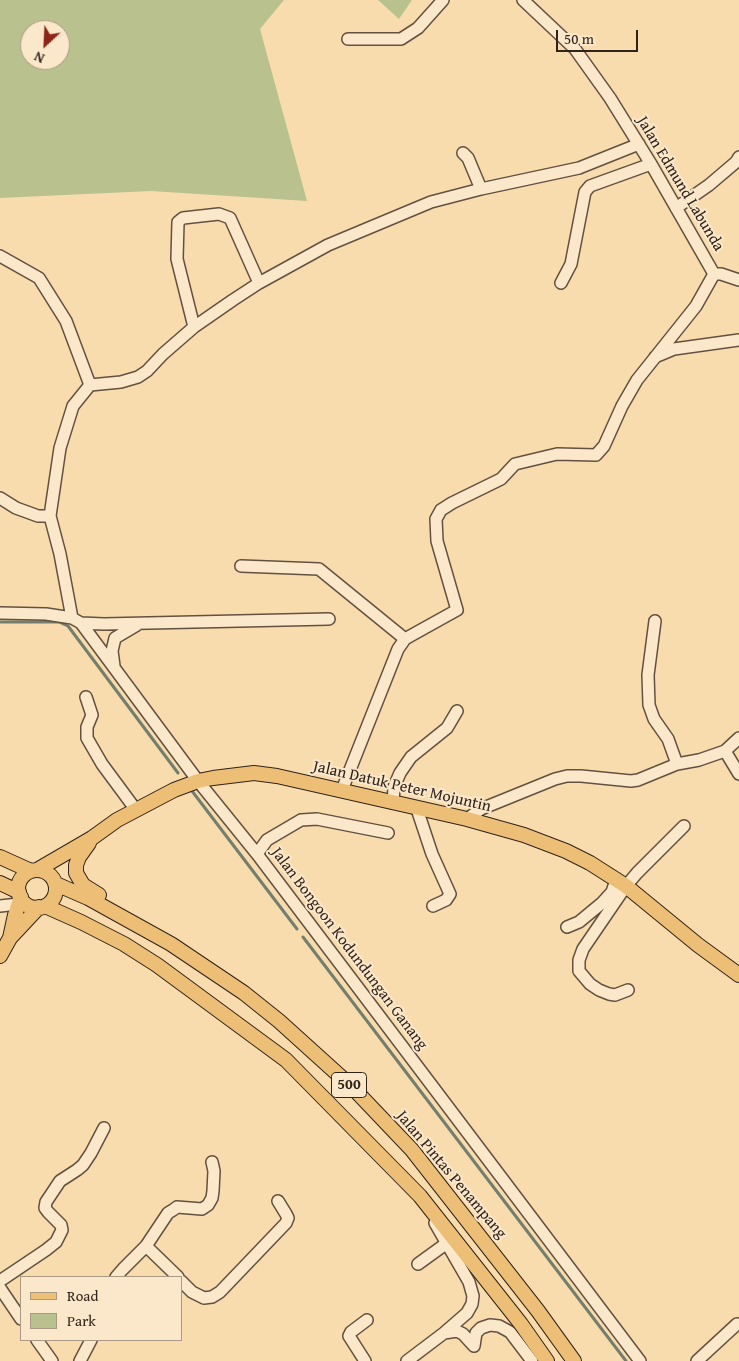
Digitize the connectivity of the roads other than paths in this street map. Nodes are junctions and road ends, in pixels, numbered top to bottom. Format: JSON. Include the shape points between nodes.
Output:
{"nodes":[{"id":1,"x":443,"y":0,"type":"edge"},
{"id":2,"x":523,"y":0,"type":"edge"},
{"id":3,"x":348,"y":39,"type":"dead end"},
{"id":4,"x":638,"y":144,"type":"junction"},
{"id":5,"x":463,"y":153,"type":"dead end"},
{"id":6,"x":739,"y":157,"type":"edge"},
{"id":7,"x":651,"y":164,"type":"junction"},
{"id":8,"x":481,"y":189,"type":"junction"},
{"id":9,"x":676,"y":208,"type":"junction"},
{"id":10,"x":0,"y":256,"type":"edge"},
{"id":11,"x":714,"y":274,"type":"junction"},
{"id":12,"x":739,"y":280,"type":"edge"},
{"id":13,"x":259,"y":283,"type":"junction"},
{"id":14,"x":561,"y":283,"type":"dead end"},
{"id":15,"x":194,"y":327,"type":"junction"},
{"id":16,"x":739,"y":340,"type":"edge"},
{"id":17,"x":655,"y":357,"type":"junction"},
{"id":18,"x":90,"y":385,"type":"junction"},
{"id":19,"x":0,"y":498,"type":"edge"},
{"id":20,"x":50,"y":516,"type":"junction"},
{"id":21,"x":241,"y":566,"type":"dead end"},
{"id":22,"x":0,"y":613,"type":"edge"},
{"id":23,"x":329,"y":619,"type":"dead end"},
{"id":24,"x":76,"y":621,"type":"junction"},
{"id":25,"x":655,"y":621,"type":"dead end"},
{"id":26,"x":141,"y":623,"type":"junction"},
{"id":27,"x":405,"y":639,"type":"junction"},
{"id":28,"x":115,"y":668,"type":"junction"},
{"id":29,"x":86,"y":697,"type":"dead end"},
{"id":30,"x":457,"y":711,"type":"dead end"},
{"id":31,"x":739,"y":738,"type":"edge"},
{"id":32,"x":725,"y":751,"type":"junction"},
{"id":33,"x":677,"y":764,"type":"junction"},
{"id":34,"x":739,"y":774,"type":"edge"},
{"id":35,"x":198,"y":781,"type":"junction"},
{"id":36,"x":342,"y":790,"type":"junction"},
{"id":37,"x":393,"y":803,"type":"junction"},
{"id":38,"x":417,"y":809,"type":"junction"},
{"id":39,"x":136,"y":810,"type":"junction"},
{"id":40,"x":467,"y":819,"type":"junction"},
{"id":41,"x":684,"y":826,"type":"dead end"},
{"id":42,"x":388,"y":833,"type":"dead end"},
{"id":43,"x":92,"y":838,"type":"junction"},
{"id":44,"x":257,"y":854,"type":"junction"},
{"id":45,"x":0,"y":857,"type":"edge"},
{"id":46,"x":34,"y":870,"type":"junction"},
{"id":47,"x":0,"y":883,"type":"edge"},
{"id":48,"x":620,"y":883,"type":"junction"},
{"id":49,"x":56,"y":884,"type":"junction"},
{"id":50,"x":19,"y":898,"type":"junction"},
{"id":51,"x":0,"y":906,"type":"edge"},
{"id":52,"x":433,"y":906,"type":"dead end"},
{"id":53,"x":42,"y":907,"type":"junction"},
{"id":54,"x":567,"y":928,"type":"dead end"},
{"id":55,"x":154,"y":934,"type":"junction"},
{"id":56,"x":6,"y":939,"type":"edge"},
{"id":57,"x":0,"y":956,"type":"edge"},
{"id":58,"x":739,"y":975,"type":"edge"},
{"id":59,"x":628,"y":990,"type":"dead end"},
{"id":60,"x":104,"y":1128,"type":"dead end"},
{"id":61,"x":212,"y":1162,"type":"dead end"},
{"id":62,"x":420,"y":1196,"type":"junction"},
{"id":63,"x":278,"y":1201,"type":"dead end"},
{"id":64,"x":447,"y":1243,"type":"junction"},
{"id":65,"x":146,"y":1246,"type":"junction"},
{"id":66,"x":418,"y":1264,"type":"dead end"},
{"id":67,"x":117,"y":1276,"type":"edge"},
{"id":68,"x":177,"y":1276,"type":"edge"},
{"id":69,"x":0,"y":1281,"type":"edge"},
{"id":70,"x":182,"y":1282,"type":"edge"},
{"id":71,"x":1,"y":1296,"type":"edge"},
{"id":72,"x":20,"y":1318,"type":"edge"},
{"id":73,"x":367,"y":1320,"type":"dead end"},
{"id":74,"x":738,"y":1324,"type":"dead end"},
{"id":75,"x":444,"y":1333,"type":"junction"},
{"id":76,"x":38,"y":1341,"type":"edge"},
{"id":77,"x":90,"y":1341,"type":"edge"},
{"id":78,"x":52,"y":1361,"type":"edge"},
{"id":79,"x":80,"y":1361,"type":"edge"},
{"id":80,"x":365,"y":1361,"type":"edge"},
{"id":81,"x":407,"y":1361,"type":"edge"},
{"id":82,"x":532,"y":1361,"type":"edge"},
{"id":83,"x":547,"y":1361,"type":"edge"},
{"id":84,"x":574,"y":1361,"type":"edge"},
{"id":85,"x":640,"y":1361,"type":"edge"},
{"id":86,"x":696,"y":1361,"type":"edge"}],
"edges":[{"from":1,"to":3,"type":"street","via":[[418,28],[402,39]]},
{"from":2,"to":4,"type":"street","name":"Jalan Edmund Labunda","via":[[575,48]]},
{"from":4,"to":7,"type":"street","name":"Jalan Edmund Labunda"},
{"from":4,"to":8,"type":"street","via":[[579,168]]},
{"from":5,"to":8,"type":"street"},
{"from":6,"to":9,"type":"street","via":[[709,185]]},
{"from":7,"to":9,"type":"street","name":"Jalan Edmund Labunda"},
{"from":7,"to":14,"type":"street","via":[[590,186],[585,192],[571,264]]},
{"from":8,"to":13,"type":"street","via":[[430,202],[328,245]]},
{"from":9,"to":11,"type":"street","name":"Jalan Edmund Labunda"},
{"from":10,"to":18,"type":"street","via":[[39,278],[66,321]]},
{"from":11,"to":12,"type":"street"},
{"from":11,"to":17,"type":"street","name":"Jalan Edmund Labunda","via":[[696,306]]},
{"from":13,"to":15,"type":"street"},
{"from":13,"to":15,"type":"street","via":[[230,218],[219,214],[183,218],[178,222],[177,259]]},
{"from":15,"to":18,"type":"street","via":[[138,377]]},
{"from":16,"to":17,"type":"street","via":[[674,349]]},
{"from":17,"to":27,"type":"street","name":"Jalan Edmund Labunda","via":[[630,390],[604,446],[596,455],[557,454],[515,464],[501,479],[441,510],[436,519],[437,541],[457,610]]},
{"from":18,"to":20,"type":"street","via":[[73,406],[60,448]]},
{"from":19,"to":20,"type":"street","via":[[38,516]]},
{"from":20,"to":24,"type":"street"},
{"from":21,"to":27,"type":"street","via":[[319,570]]},
{"from":22,"to":24,"type":"street","via":[[46,614]]},
{"from":23,"to":26,"type":"street"},
{"from":24,"to":26,"type":"street"},
{"from":24,"to":28,"type":"street","name":"Jalan Bongoon Kodundungan Ganang"},
{"from":25,"to":33,"type":"street","via":[[648,675],[650,705],[654,720],[668,739]]},
{"from":26,"to":28,"type":"street","via":[[115,638],[112,651]]},
{"from":27,"to":36,"type":"street","via":[[398,649]]},
{"from":28,"to":35,"type":"street","name":"Jalan Bongoon Kodundungan Ganang"},
{"from":29,"to":39,"type":"street","via":[[92,715],[87,738]]},
{"from":30,"to":37,"type":"street","via":[[447,728],[411,757],[394,787]]},
{"from":31,"to":32,"type":"street"},
{"from":32,"to":33,"type":"street"},
{"from":32,"to":34,"type":"street"},
{"from":33,"to":40,"type":"street","via":[[631,781],[580,776],[555,779],[481,809]]},
{"from":35,"to":36,"type":"main road","name":"Jalan Datuk Peter Mojuntin","via":[[254,773]]},
{"from":35,"to":39,"type":"main road","name":"Jalan Datuk Peter Mojuntin"},
{"from":35,"to":44,"type":"street","name":"Jalan Bongoon Kodundungan Ganang"},
{"from":36,"to":37,"type":"main road","name":"Jalan Datuk Peter Mojuntin"},
{"from":37,"to":38,"type":"main road","name":"Jalan Datuk Peter Mojuntin"},
{"from":38,"to":40,"type":"main road","name":"Jalan Datuk Peter Mojuntin"},
{"from":38,"to":52,"type":"street","via":[[450,894],[446,900]]},
{"from":39,"to":43,"type":"main road","name":"Jalan Datuk Peter Mojuntin"},
{"from":40,"to":48,"type":"main road","name":"Jalan Datuk Peter Mojuntin","via":[[566,851]]},
{"from":41,"to":48,"type":"street","via":[[637,873]]},
{"from":42,"to":44,"type":"street","via":[[317,819],[301,820],[267,840]]},
{"from":43,"to":46,"type":"main road","name":"Jalan Datuk Peter Mojuntin"},
{"from":43,"to":55,"type":"main road","via":[[76,865],[78,878],[89,889],[144,922]]},
{"from":44,"to":85,"type":"street","name":"Jalan Bongoon Kodundungan Ganang"},
{"from":45,"to":46,"type":"main road","number":"500"},
{"from":46,"to":49,"type":"main road","number":"500","via":[[48,872]]},
{"from":46,"to":50,"type":"main road","via":[[22,877],[18,887]]},
{"from":47,"to":50,"type":"main road","number":"500"},
{"from":48,"to":54,"type":"street","via":[[602,903]]},
{"from":48,"to":58,"type":"main road","name":"Jalan Datuk Peter Mojuntin"},
{"from":48,"to":59,"type":"street","via":[[583,949],[579,971],[590,984],[609,994]]},
{"from":49,"to":53,"type":"main road","via":[[53,899]]},
{"from":49,"to":55,"type":"main road","name":"Jalan Pintas Penampang","number":"500"},
{"from":50,"to":51,"type":"street"},
{"from":50,"to":53,"type":"main road","number":"500","via":[[28,905]]},
{"from":50,"to":56,"type":"main road"},
{"from":53,"to":56,"type":"main road"},
{"from":53,"to":62,"type":"main road","number":"500","via":[[110,936],[157,965],[286,1060]]},
{"from":55,"to":84,"type":"main road","name":"Jalan Pintas Penampang","number":"500","via":[[244,993],[352,1087],[412,1150]]},
{"from":56,"to":57,"type":"main road"},
{"from":60,"to":69,"type":"street","via":[[82,1165],[60,1180],[46,1202],[45,1208],[61,1225],[56,1242]]},
{"from":61,"to":65,"type":"street","via":[[213,1191],[208,1205],[202,1209],[177,1208],[168,1213]]},
{"from":62,"to":64,"type":"street"},
{"from":62,"to":83,"type":"main road","number":"500"},
{"from":63,"to":70,"type":"street","via":[[288,1218],[286,1223],[220,1292],[204,1298]]},
{"from":64,"to":66,"type":"street"},
{"from":64,"to":75,"type":"street","via":[[469,1282],[473,1296],[470,1310]]},
{"from":65,"to":67,"type":"street"},
{"from":65,"to":68,"type":"street"},
{"from":71,"to":72,"type":"street"},
{"from":73,"to":80,"type":"street","via":[[349,1336]]},
{"from":74,"to":86,"type":"street"},
{"from":75,"to":81,"type":"street"},
{"from":75,"to":82,"type":"street","via":[[457,1331],[474,1346],[476,1333],[481,1328],[499,1326],[510,1332]]},
{"from":76,"to":78,"type":"street"},
{"from":77,"to":79,"type":"street"}]}
